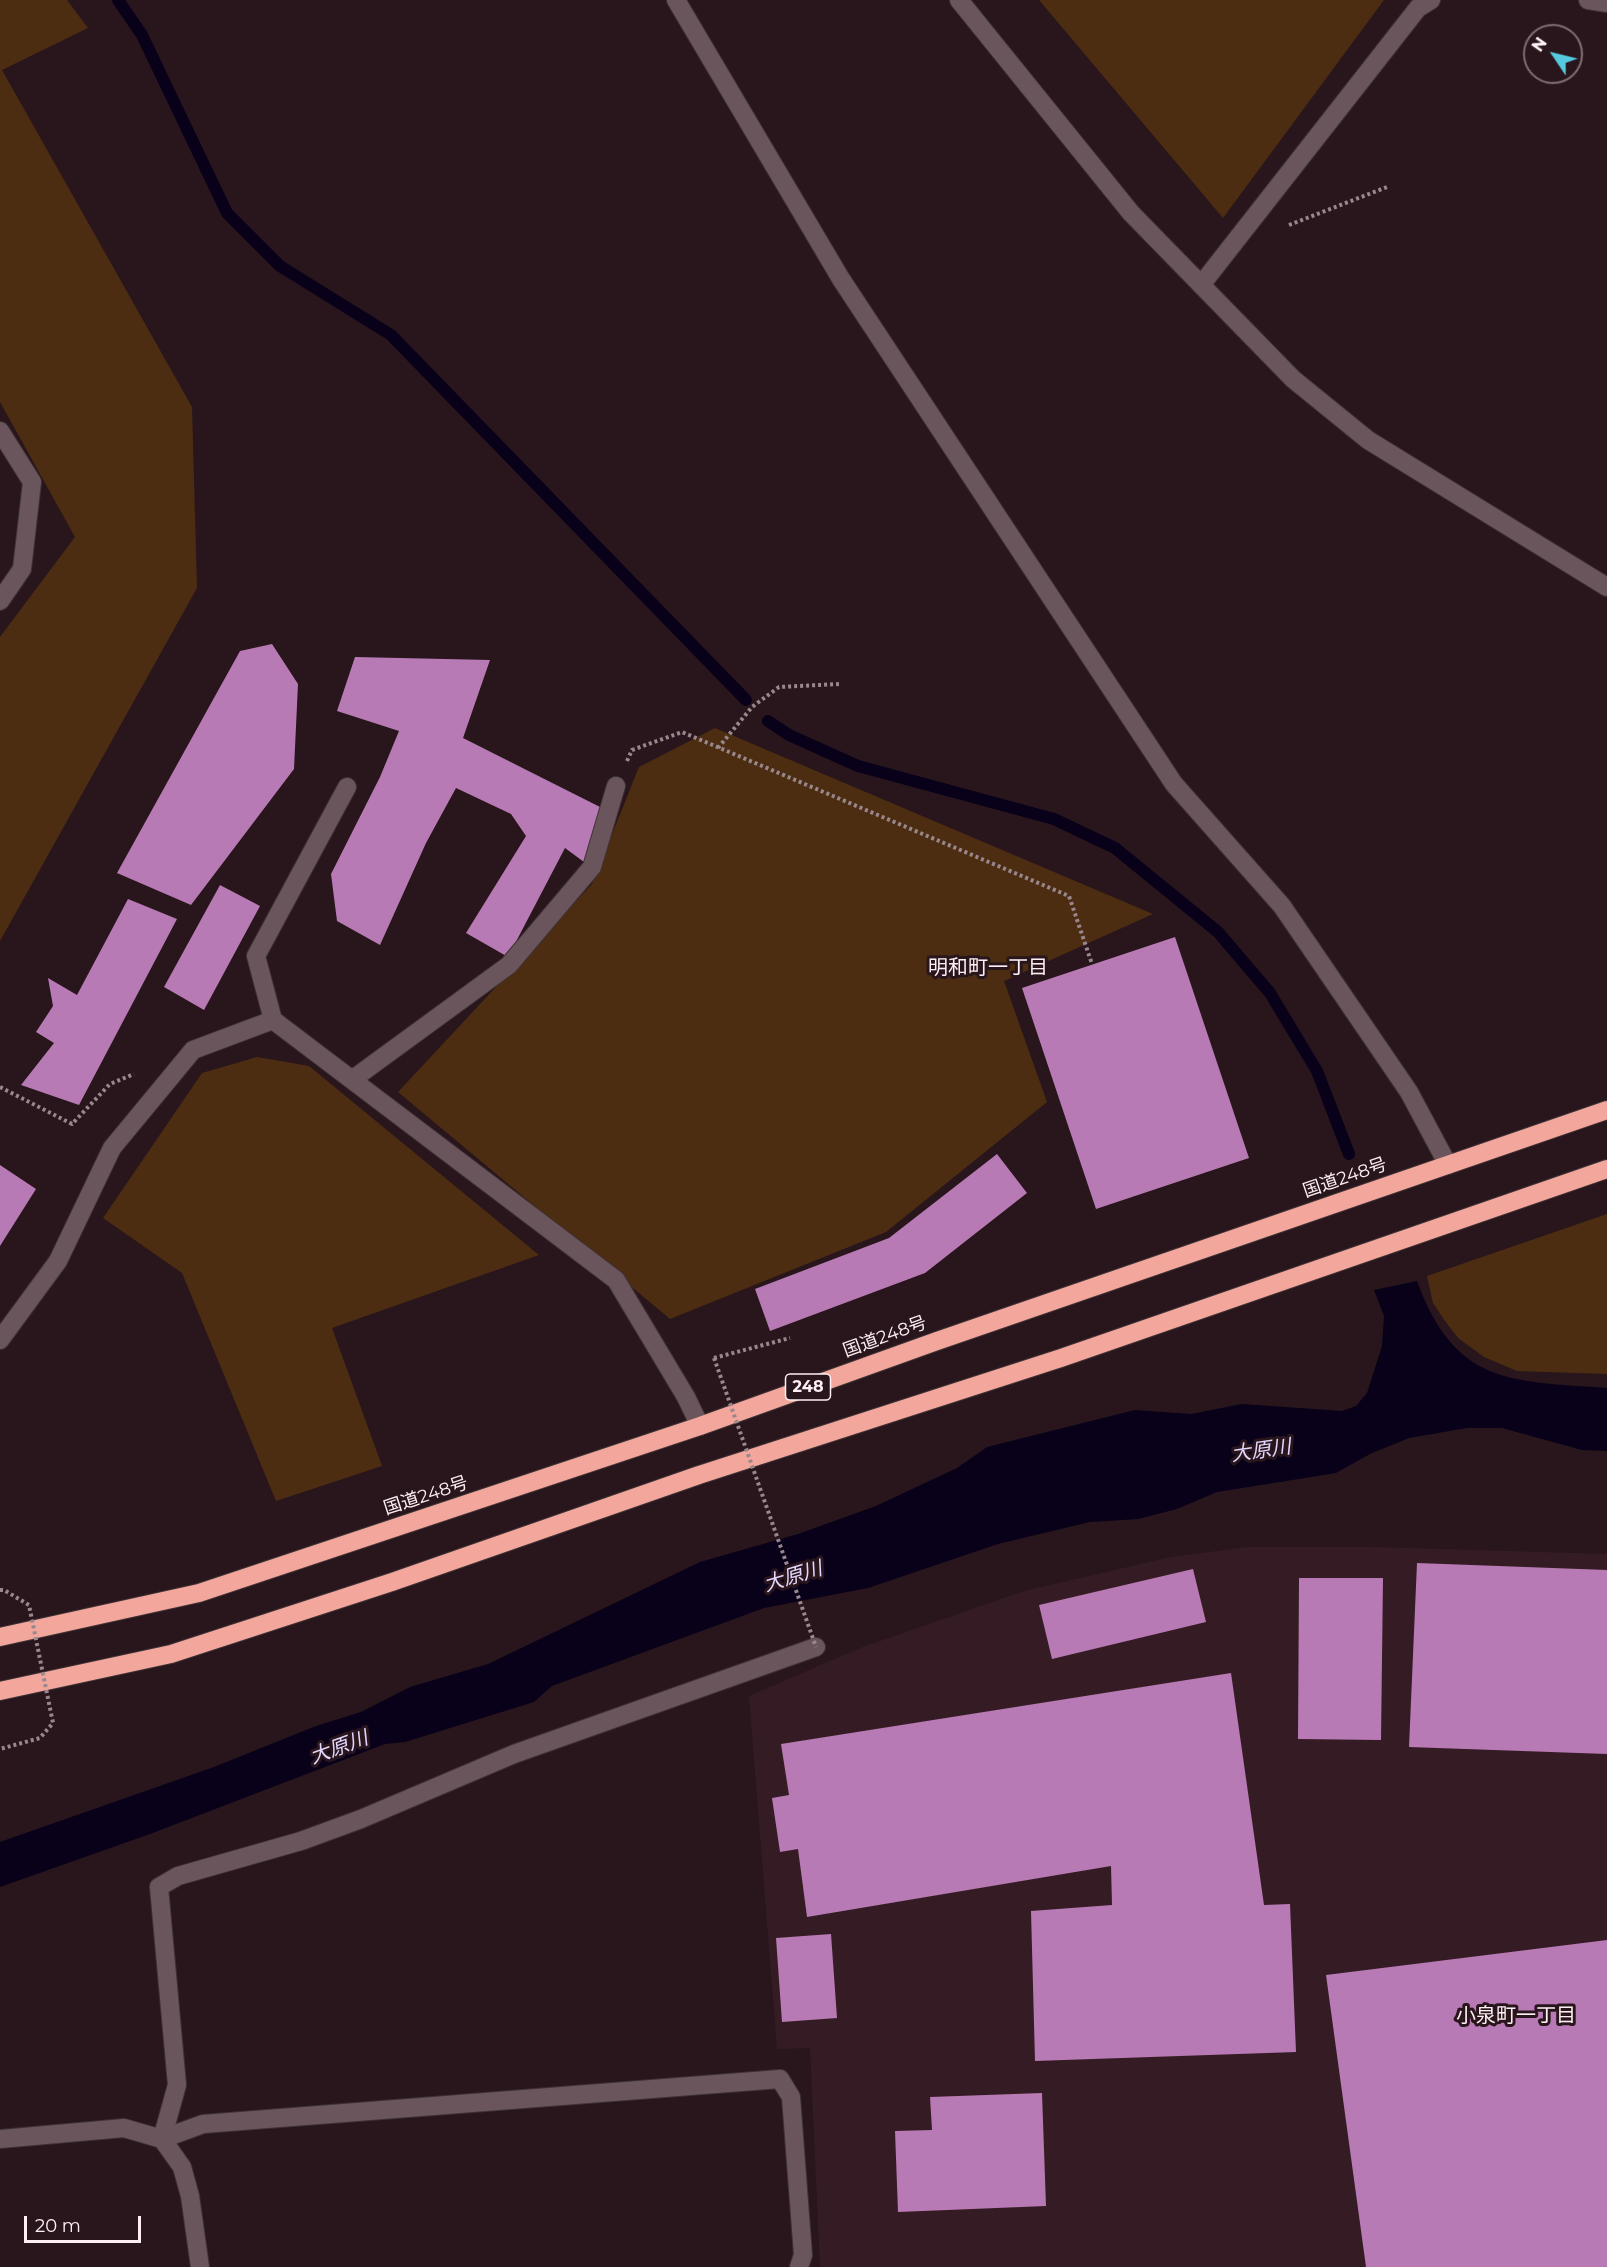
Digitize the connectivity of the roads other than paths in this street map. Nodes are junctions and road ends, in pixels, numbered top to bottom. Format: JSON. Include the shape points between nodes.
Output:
{"nodes":[{"id":1,"x":676,"y":0,"type":"edge"},
{"id":2,"x":959,"y":0,"type":"edge"},
{"id":3,"x":1431,"y":0,"type":"edge"},
{"id":4,"x":1588,"y":0,"type":"edge"},
{"id":5,"x":1607,"y":3,"type":"edge"},
{"id":6,"x":1201,"y":285,"type":"junction"},
{"id":7,"x":0,"y":431,"type":"edge"},
{"id":8,"x":1607,"y":587,"type":"edge"},
{"id":9,"x":0,"y":601,"type":"edge"},
{"id":10,"x":616,"y":786,"type":"road end"},
{"id":11,"x":347,"y":787,"type":"dead end"},
{"id":12,"x":273,"y":1020,"type":"junction"},
{"id":13,"x":353,"y":1079,"type":"junction"},
{"id":14,"x":1607,"y":1110,"type":"edge"},
{"id":15,"x":1448,"y":1165,"type":"junction"},
{"id":16,"x":1607,"y":1170,"type":"edge"},
{"id":17,"x":0,"y":1340,"type":"edge"},
{"id":18,"x":700,"y":1426,"type":"junction"},
{"id":19,"x":0,"y":1637,"type":"edge"},
{"id":20,"x":816,"y":1647,"type":"road end"},
{"id":21,"x":0,"y":1690,"type":"edge"},
{"id":22,"x":0,"y":2139,"type":"edge"},
{"id":23,"x":162,"y":2139,"type":"junction"},
{"id":24,"x":200,"y":2267,"type":"edge"},
{"id":25,"x":799,"y":2267,"type":"edge"}],
"edges":[{"from":1,"to":15,"type":"street","via":[[841,279],[1173,784],[1282,906],[1409,1092]]},
{"from":2,"to":6,"type":"street","via":[[1131,213]]},
{"from":3,"to":6,"type":"street","via":[[1418,8]]},
{"from":4,"to":5,"type":"street"},
{"from":6,"to":8,"type":"street","via":[[1293,379],[1368,440]]},
{"from":7,"to":9,"type":"street","via":[[32,482],[22,569]]},
{"from":10,"to":13,"type":"street","via":[[592,867],[508,965]]},
{"from":11,"to":12,"type":"street","via":[[256,956]]},
{"from":12,"to":13,"type":"street"},
{"from":12,"to":17,"type":"street","via":[[193,1050],[111,1148],[58,1261]]},
{"from":13,"to":18,"type":"street","via":[[616,1281]]},
{"from":14,"to":15,"type":"highway","name":"国道248号","number":"248"},
{"from":15,"to":18,"type":"highway","name":"国道248号","number":"248"},
{"from":16,"to":21,"type":"highway","via":[[1061,1358],[699,1475],[171,1654]]},
{"from":18,"to":19,"type":"highway","name":"国道248号","number":"248","via":[[199,1593]]},
{"from":20,"to":23,"type":"street","via":[[514,1754],[301,1841],[178,1876],[159,1887],[177,2085]]},
{"from":22,"to":23,"type":"street","via":[[124,2128]]},
{"from":23,"to":24,"type":"street","via":[[182,2167]]},
{"from":23,"to":25,"type":"street","via":[[203,2124],[780,2079],[792,2097],[803,2255]]}]}
